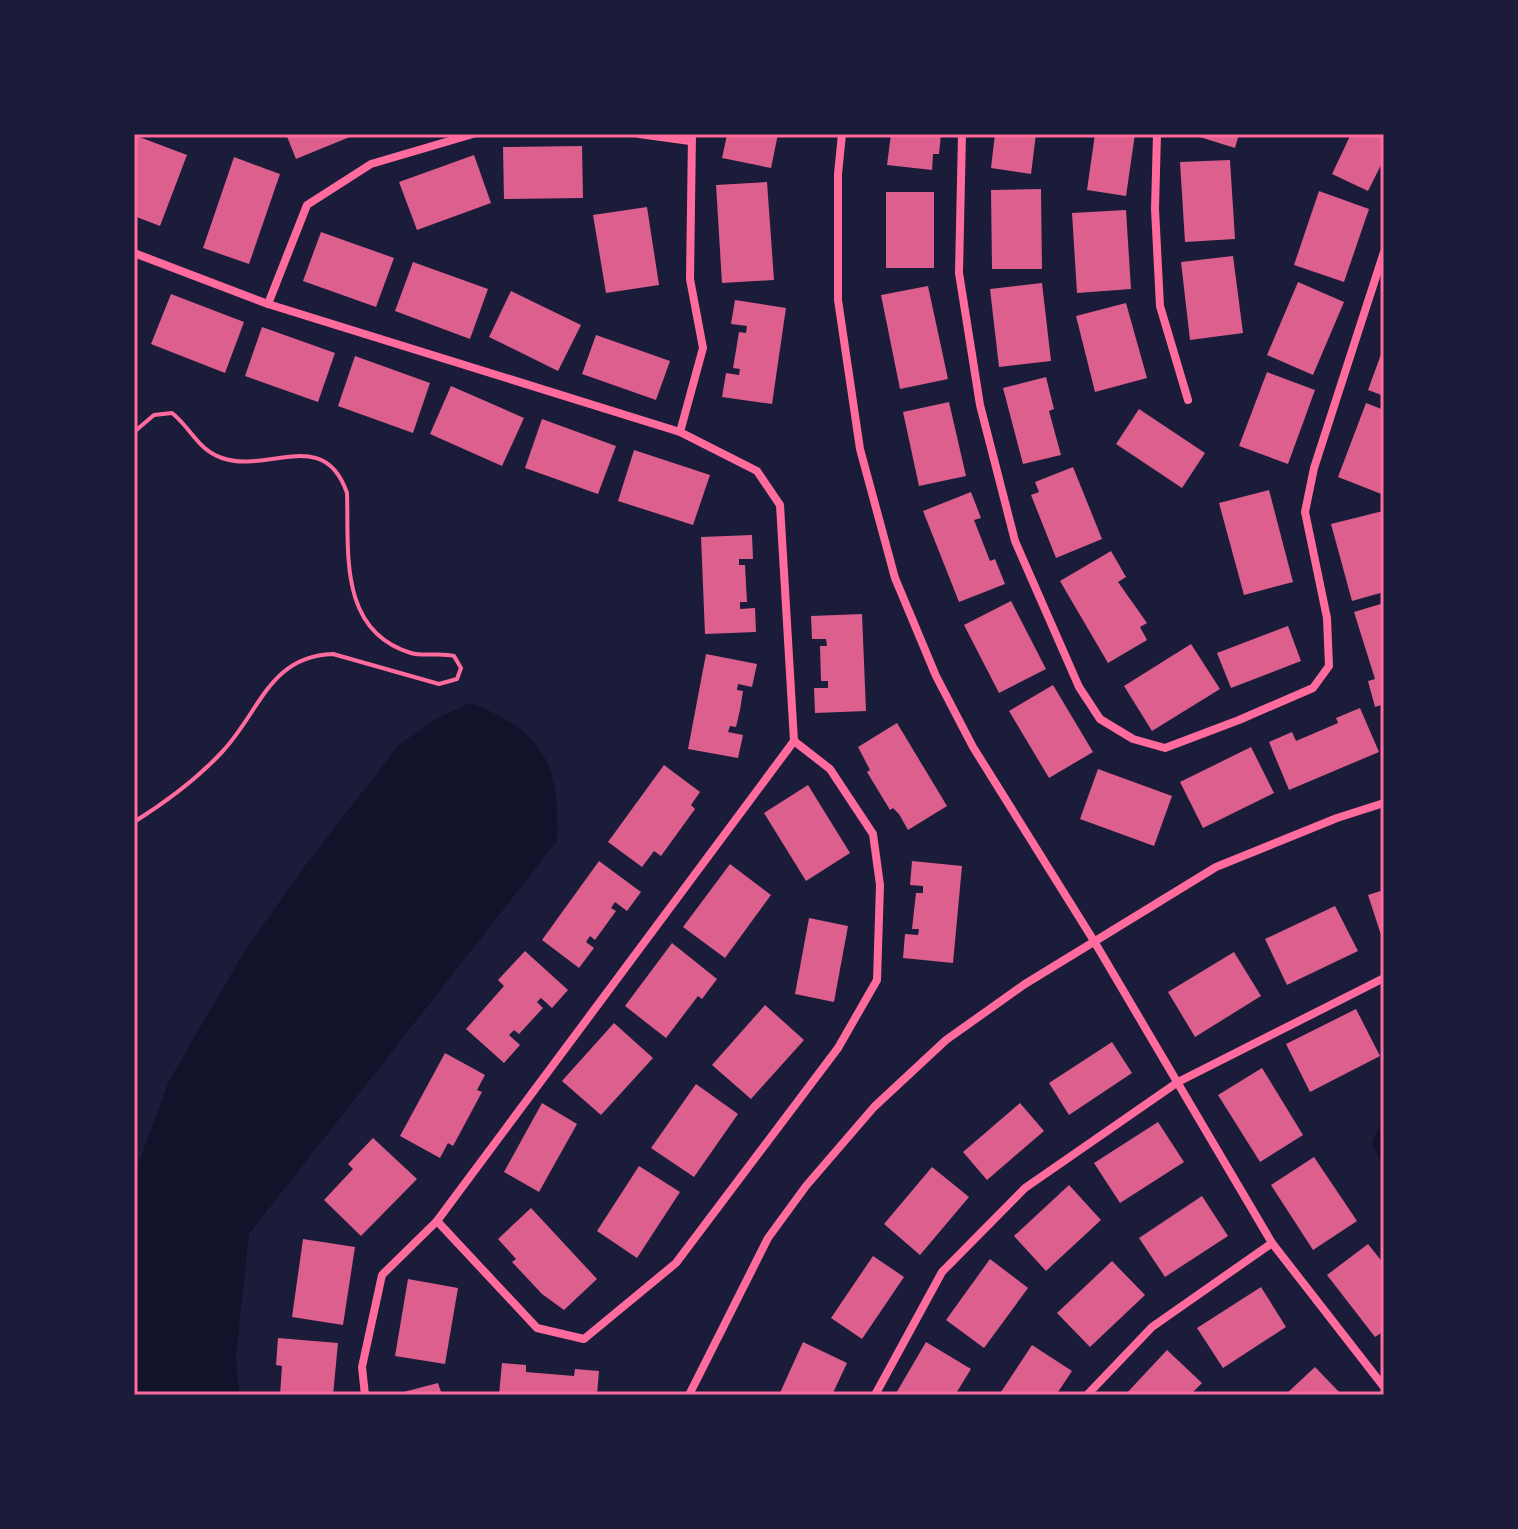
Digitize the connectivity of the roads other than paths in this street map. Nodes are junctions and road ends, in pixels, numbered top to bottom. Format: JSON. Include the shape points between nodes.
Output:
{"nodes":[{"id":1,"x":473,"y":134,"type":"edge"},
{"id":2,"x":639,"y":134,"type":"edge"},
{"id":3,"x":842,"y":134,"type":"edge"},
{"id":4,"x":962,"y":134,"type":"edge"},
{"id":5,"x":1157,"y":134,"type":"edge"},
{"id":6,"x":691,"y":138,"type":"edge"},
{"id":7,"x":1384,"y":252,"type":"edge"},
{"id":8,"x":134,"y":253,"type":"edge"},
{"id":9,"x":268,"y":304,"type":"junction"},
{"id":10,"x":1188,"y":400,"type":"dead end"},
{"id":11,"x":680,"y":432,"type":"junction"},
{"id":12,"x":794,"y":741,"type":"junction"},
{"id":13,"x":1384,"y":803,"type":"edge"},
{"id":14,"x":1094,"y":941,"type":"junction"},
{"id":15,"x":1384,"y":978,"type":"edge"},
{"id":16,"x":1178,"y":1082,"type":"junction"},
{"id":17,"x":437,"y":1221,"type":"junction"},
{"id":18,"x":1272,"y":1243,"type":"junction"},
{"id":19,"x":1384,"y":1387,"type":"edge"},
{"id":20,"x":365,"y":1395,"type":"edge"},
{"id":21,"x":689,"y":1395,"type":"edge"},
{"id":22,"x":875,"y":1395,"type":"edge"},
{"id":23,"x":1087,"y":1395,"type":"edge"}],
"edges":[{"from":1,"to":9,"type":"street","via":[[371,164],[307,205]]},
{"from":2,"to":6,"type":"street"},
{"from":3,"to":14,"type":"street","via":[[838,300],[860,449],[895,578],[973,747]]},
{"from":4,"to":7,"type":"street","via":[[959,273],[980,405],[1015,541],[1079,687],[1100,719],[1133,739],[1165,748],[1313,688],[1329,666],[1327,618],[1305,512],[1314,468]]},
{"from":5,"to":10,"type":"street","via":[[1160,306]]},
{"from":6,"to":11,"type":"street","via":[[690,279],[703,348]]},
{"from":8,"to":9,"type":"street"},
{"from":9,"to":11,"type":"street"},
{"from":11,"to":12,"type":"street","via":[[757,471],[780,505]]},
{"from":12,"to":17,"type":"street"},
{"from":12,"to":17,"type":"street","via":[[830,769],[873,834],[880,885],[877,980],[838,1048],[676,1263],[584,1339],[537,1328]]},
{"from":13,"to":14,"type":"street","via":[[1216,867]]},
{"from":14,"to":16,"type":"street"},
{"from":14,"to":21,"type":"street","via":[[946,1040],[874,1107],[768,1238]]},
{"from":15,"to":16,"type":"street"},
{"from":16,"to":18,"type":"street"},
{"from":16,"to":22,"type":"street","via":[[1025,1188],[942,1272]]},
{"from":17,"to":20,"type":"street","via":[[382,1275],[362,1367]]},
{"from":18,"to":19,"type":"street"},
{"from":18,"to":23,"type":"street","via":[[1152,1327]]}]}
